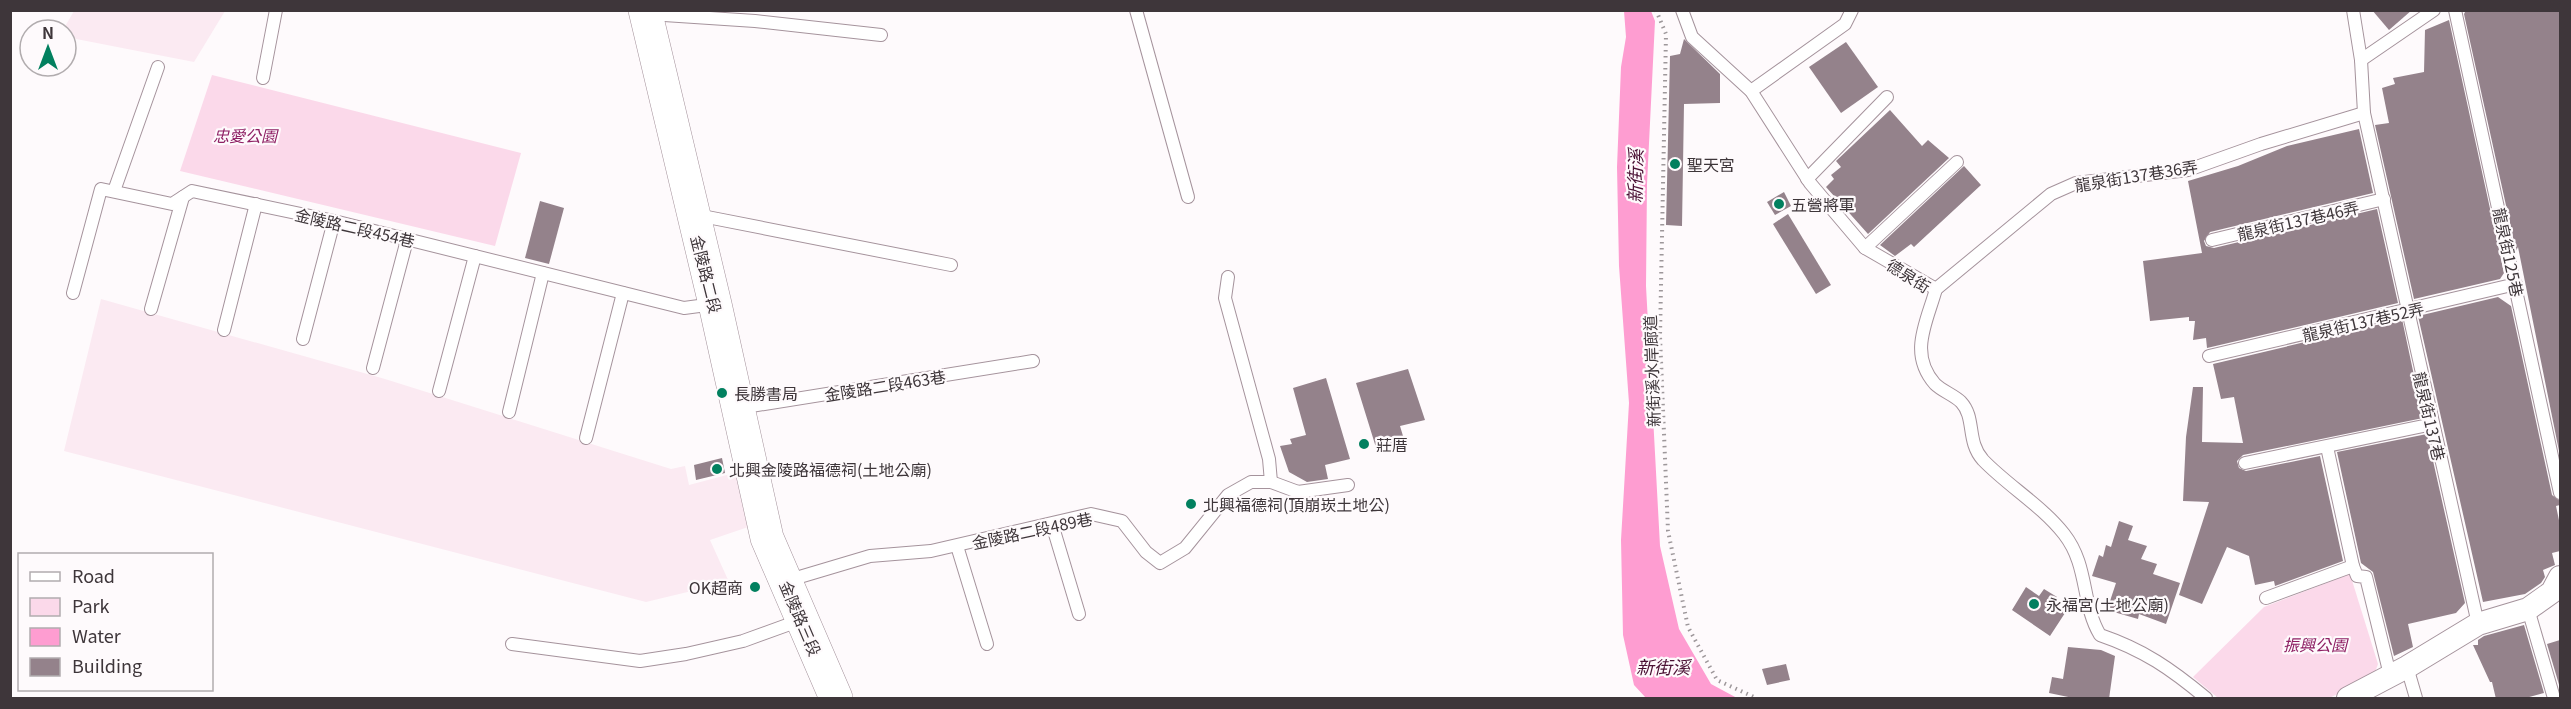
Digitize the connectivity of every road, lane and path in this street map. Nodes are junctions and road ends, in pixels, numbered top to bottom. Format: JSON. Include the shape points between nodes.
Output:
{"nodes":[{"id":1,"x":276,"y":10,"type":"edge"},
{"id":2,"x":1136,"y":10,"type":"edge"},
{"id":3,"x":1656,"y":10,"type":"edge"},
{"id":4,"x":1682,"y":10,"type":"edge"},
{"id":5,"x":1852,"y":10,"type":"edge"},
{"id":6,"x":2353,"y":10,"type":"edge"},
{"id":7,"x":2434,"y":10,"type":"edge"},
{"id":8,"x":2455,"y":10,"type":"edge"},
{"id":9,"x":642,"y":12,"type":"edge"},
{"id":10,"x":755,"y":16,"type":"edge"},
{"id":11,"x":881,"y":35,"type":"dead end"},
{"id":12,"x":2361,"y":60,"type":"junction"},
{"id":13,"x":158,"y":67,"type":"dead end"},
{"id":14,"x":263,"y":78,"type":"dead end"},
{"id":15,"x":1751,"y":91,"type":"junction"},
{"id":16,"x":1887,"y":97,"type":"dead end"},
{"id":17,"x":2364,"y":114,"type":"junction"},
{"id":18,"x":1957,"y":162,"type":"dead end"},
{"id":19,"x":1807,"y":179,"type":"junction"},
{"id":20,"x":114,"y":191,"type":"junction"},
{"id":21,"x":183,"y":197,"type":"junction"},
{"id":22,"x":1188,"y":197,"type":"dead end"},
{"id":23,"x":2384,"y":199,"type":"junction"},
{"id":24,"x":256,"y":204,"type":"junction"},
{"id":25,"x":693,"y":214,"type":"junction"},
{"id":26,"x":334,"y":222,"type":"junction"},
{"id":27,"x":407,"y":240,"type":"junction"},
{"id":28,"x":2212,"y":240,"type":"dead end"},
{"id":29,"x":1865,"y":248,"type":"junction"},
{"id":30,"x":476,"y":256,"type":"junction"},
{"id":31,"x":951,"y":265,"type":"dead end"},
{"id":32,"x":543,"y":273,"type":"junction"},
{"id":33,"x":1228,"y":277,"type":"dead end"},
{"id":34,"x":2516,"y":284,"type":"junction"},
{"id":35,"x":1936,"y":289,"type":"junction"},
{"id":36,"x":73,"y":293,"type":"dead end"},
{"id":37,"x":623,"y":293,"type":"junction"},
{"id":38,"x":716,"y":304,"type":"junction"},
{"id":39,"x":151,"y":309,"type":"dead end"},
{"id":40,"x":2406,"y":312,"type":"junction"},
{"id":41,"x":224,"y":330,"type":"dead end"},
{"id":42,"x":303,"y":339,"type":"dead end"},
{"id":43,"x":2209,"y":356,"type":"dead end"},
{"id":44,"x":1033,"y":361,"type":"dead end"},
{"id":45,"x":373,"y":368,"type":"dead end"},
{"id":46,"x":439,"y":391,"type":"dead end"},
{"id":47,"x":738,"y":409,"type":"junction"},
{"id":48,"x":509,"y":412,"type":"dead end"},
{"id":49,"x":2433,"y":424,"type":"junction"},
{"id":50,"x":586,"y":438,"type":"dead end"},
{"id":51,"x":2327,"y":447,"type":"junction"},
{"id":52,"x":2245,"y":464,"type":"dead end"},
{"id":53,"x":1271,"y":483,"type":"junction"},
{"id":54,"x":1348,"y":485,"type":"dead end"},
{"id":55,"x":2560,"y":493,"type":"edge"},
{"id":56,"x":1052,"y":524,"type":"junction"},
{"id":57,"x":767,"y":538,"type":"joint"},
{"id":58,"x":957,"y":546,"type":"junction"},
{"id":59,"x":2353,"y":566,"type":"junction"},
{"id":60,"x":2560,"y":577,"type":"edge"},
{"id":61,"x":785,"y":581,"type":"junction"},
{"id":62,"x":2266,"y":598,"type":"dead end"},
{"id":63,"x":2528,"y":609,"type":"junction"},
{"id":64,"x":1078,"y":614,"type":"dead end"},
{"id":65,"x":802,"y":620,"type":"junction"},
{"id":66,"x":2478,"y":624,"type":"junction"},
{"id":67,"x":512,"y":644,"type":"dead end"},
{"id":68,"x":987,"y":644,"type":"dead end"},
{"id":69,"x":2398,"y":671,"type":"junction"},
{"id":70,"x":836,"y":699,"type":"edge"},
{"id":71,"x":1756,"y":699,"type":"edge"},
{"id":72,"x":2206,"y":699,"type":"edge"},
{"id":73,"x":2348,"y":699,"type":"edge"},
{"id":74,"x":2416,"y":699,"type":"edge"},
{"id":75,"x":2554,"y":699,"type":"edge"}],
"edges":[{"from":1,"to":14,"type":"lane"},
{"from":2,"to":22,"type":"lane"},
{"from":3,"to":71,"type":"path","name":"新街溪水岸廊道","via":[[1666,34],[1660,336],[1668,531],[1688,627],[1717,680]]},
{"from":4,"to":15,"type":"lane","name":"德泉街","via":[[1692,36]]},
{"from":5,"to":15,"type":"lane","via":[[1845,24]]},
{"from":6,"to":12,"type":"lane","name":"龍泉街137巷"},
{"from":7,"to":12,"type":"lane"},
{"from":8,"to":34,"type":"lane","name":"龍泉街125巷"},
{"from":9,"to":10,"type":"lane"},
{"from":9,"to":25,"type":"main road","name":"金陵路二段"},
{"from":10,"to":11,"type":"lane"},
{"from":12,"to":17,"type":"lane","name":"龍泉街137巷"},
{"from":13,"to":20,"type":"lane"},
{"from":15,"to":19,"type":"lane","name":"德泉街"},
{"from":16,"to":19,"type":"lane"},
{"from":17,"to":23,"type":"lane","name":"龍泉街137巷"},
{"from":17,"to":35,"type":"lane","name":"龍泉街137巷36弄","via":[[2188,170],[2076,183],[2051,194]]},
{"from":18,"to":29,"type":"lane"},
{"from":19,"to":29,"type":"lane","name":"德泉街"},
{"from":20,"to":21,"type":"lane","name":"金陵路二段454巷","via":[[172,204]]},
{"from":20,"to":36,"type":"lane","via":[[101,189]]},
{"from":21,"to":24,"type":"lane","name":"金陵路二段454巷","via":[[192,191]]},
{"from":21,"to":39,"type":"lane"},
{"from":23,"to":28,"type":"lane","name":"龍泉街137巷46弄"},
{"from":23,"to":40,"type":"lane","name":"龍泉街137巷"},
{"from":24,"to":26,"type":"lane","name":"金陵路二段454巷"},
{"from":24,"to":41,"type":"lane"},
{"from":25,"to":31,"type":"lane"},
{"from":25,"to":38,"type":"main road","name":"金陵路二段"},
{"from":26,"to":27,"type":"lane","name":"金陵路二段454巷"},
{"from":26,"to":42,"type":"lane"},
{"from":27,"to":30,"type":"lane","name":"金陵路二段454巷"},
{"from":27,"to":45,"type":"lane"},
{"from":29,"to":35,"type":"lane","name":"德泉街"},
{"from":30,"to":32,"type":"lane","name":"金陵路二段454巷"},
{"from":30,"to":46,"type":"lane"},
{"from":32,"to":37,"type":"lane","name":"金陵路二段454巷"},
{"from":32,"to":48,"type":"lane"},
{"from":33,"to":53,"type":"lane","via":[[1225,298],[1269,459]]},
{"from":34,"to":40,"type":"lane","name":"龍泉街137巷52弄"},
{"from":34,"to":55,"type":"lane","name":"龍泉街125巷"},
{"from":35,"to":72,"type":"lane","name":"德泉街","via":[[1919,342],[1926,369],[1935,384],[1962,403],[1970,420],[1971,442],[1983,459],[2064,533],[2079,558],[2092,623],[2100,636],[2150,656]]},
{"from":37,"to":38,"type":"lane","name":"金陵路二段454巷","via":[[684,308]]},
{"from":37,"to":50,"type":"lane"},
{"from":38,"to":47,"type":"main road","name":"金陵路二段"},
{"from":40,"to":43,"type":"lane","name":"龍泉街137巷52弄"},
{"from":40,"to":49,"type":"lane","name":"龍泉街137巷"},
{"from":44,"to":47,"type":"lane","name":"金陵路二段463巷"},
{"from":47,"to":57,"type":"main road","name":"金陵路二段"},
{"from":49,"to":51,"type":"lane"},
{"from":49,"to":66,"type":"lane","name":"龍泉街137巷"},
{"from":51,"to":52,"type":"lane"},
{"from":51,"to":59,"type":"lane"},
{"from":53,"to":54,"type":"lane","via":[[1298,492]]},
{"from":53,"to":56,"type":"lane","name":"金陵路二段489巷","via":[[1251,482],[1228,495],[1185,548],[1160,563],[1146,552],[1122,521],[1091,514]]},
{"from":56,"to":58,"type":"lane","name":"金陵路二段489巷"},
{"from":56,"to":64,"type":"lane"},
{"from":57,"to":61,"type":"main road","name":"金陵路三段"},
{"from":58,"to":61,"type":"lane","name":"金陵路二段489巷","via":[[870,556]]},
{"from":58,"to":68,"type":"lane"},
{"from":59,"to":62,"type":"lane"},
{"from":59,"to":69,"type":"lane","via":[[2357,576],[2366,577]]},
{"from":60,"to":63,"type":"street","via":[[2552,592]]},
{"from":61,"to":65,"type":"main road","name":"金陵路三段"},
{"from":63,"to":66,"type":"street"},
{"from":63,"to":75,"type":"lane"},
{"from":65,"to":67,"type":"lane","via":[[743,640],[639,662]]},
{"from":65,"to":70,"type":"main road","name":"金陵路三段"},
{"from":66,"to":69,"type":"street"},
{"from":69,"to":73,"type":"street"},
{"from":69,"to":74,"type":"lane"}]}
